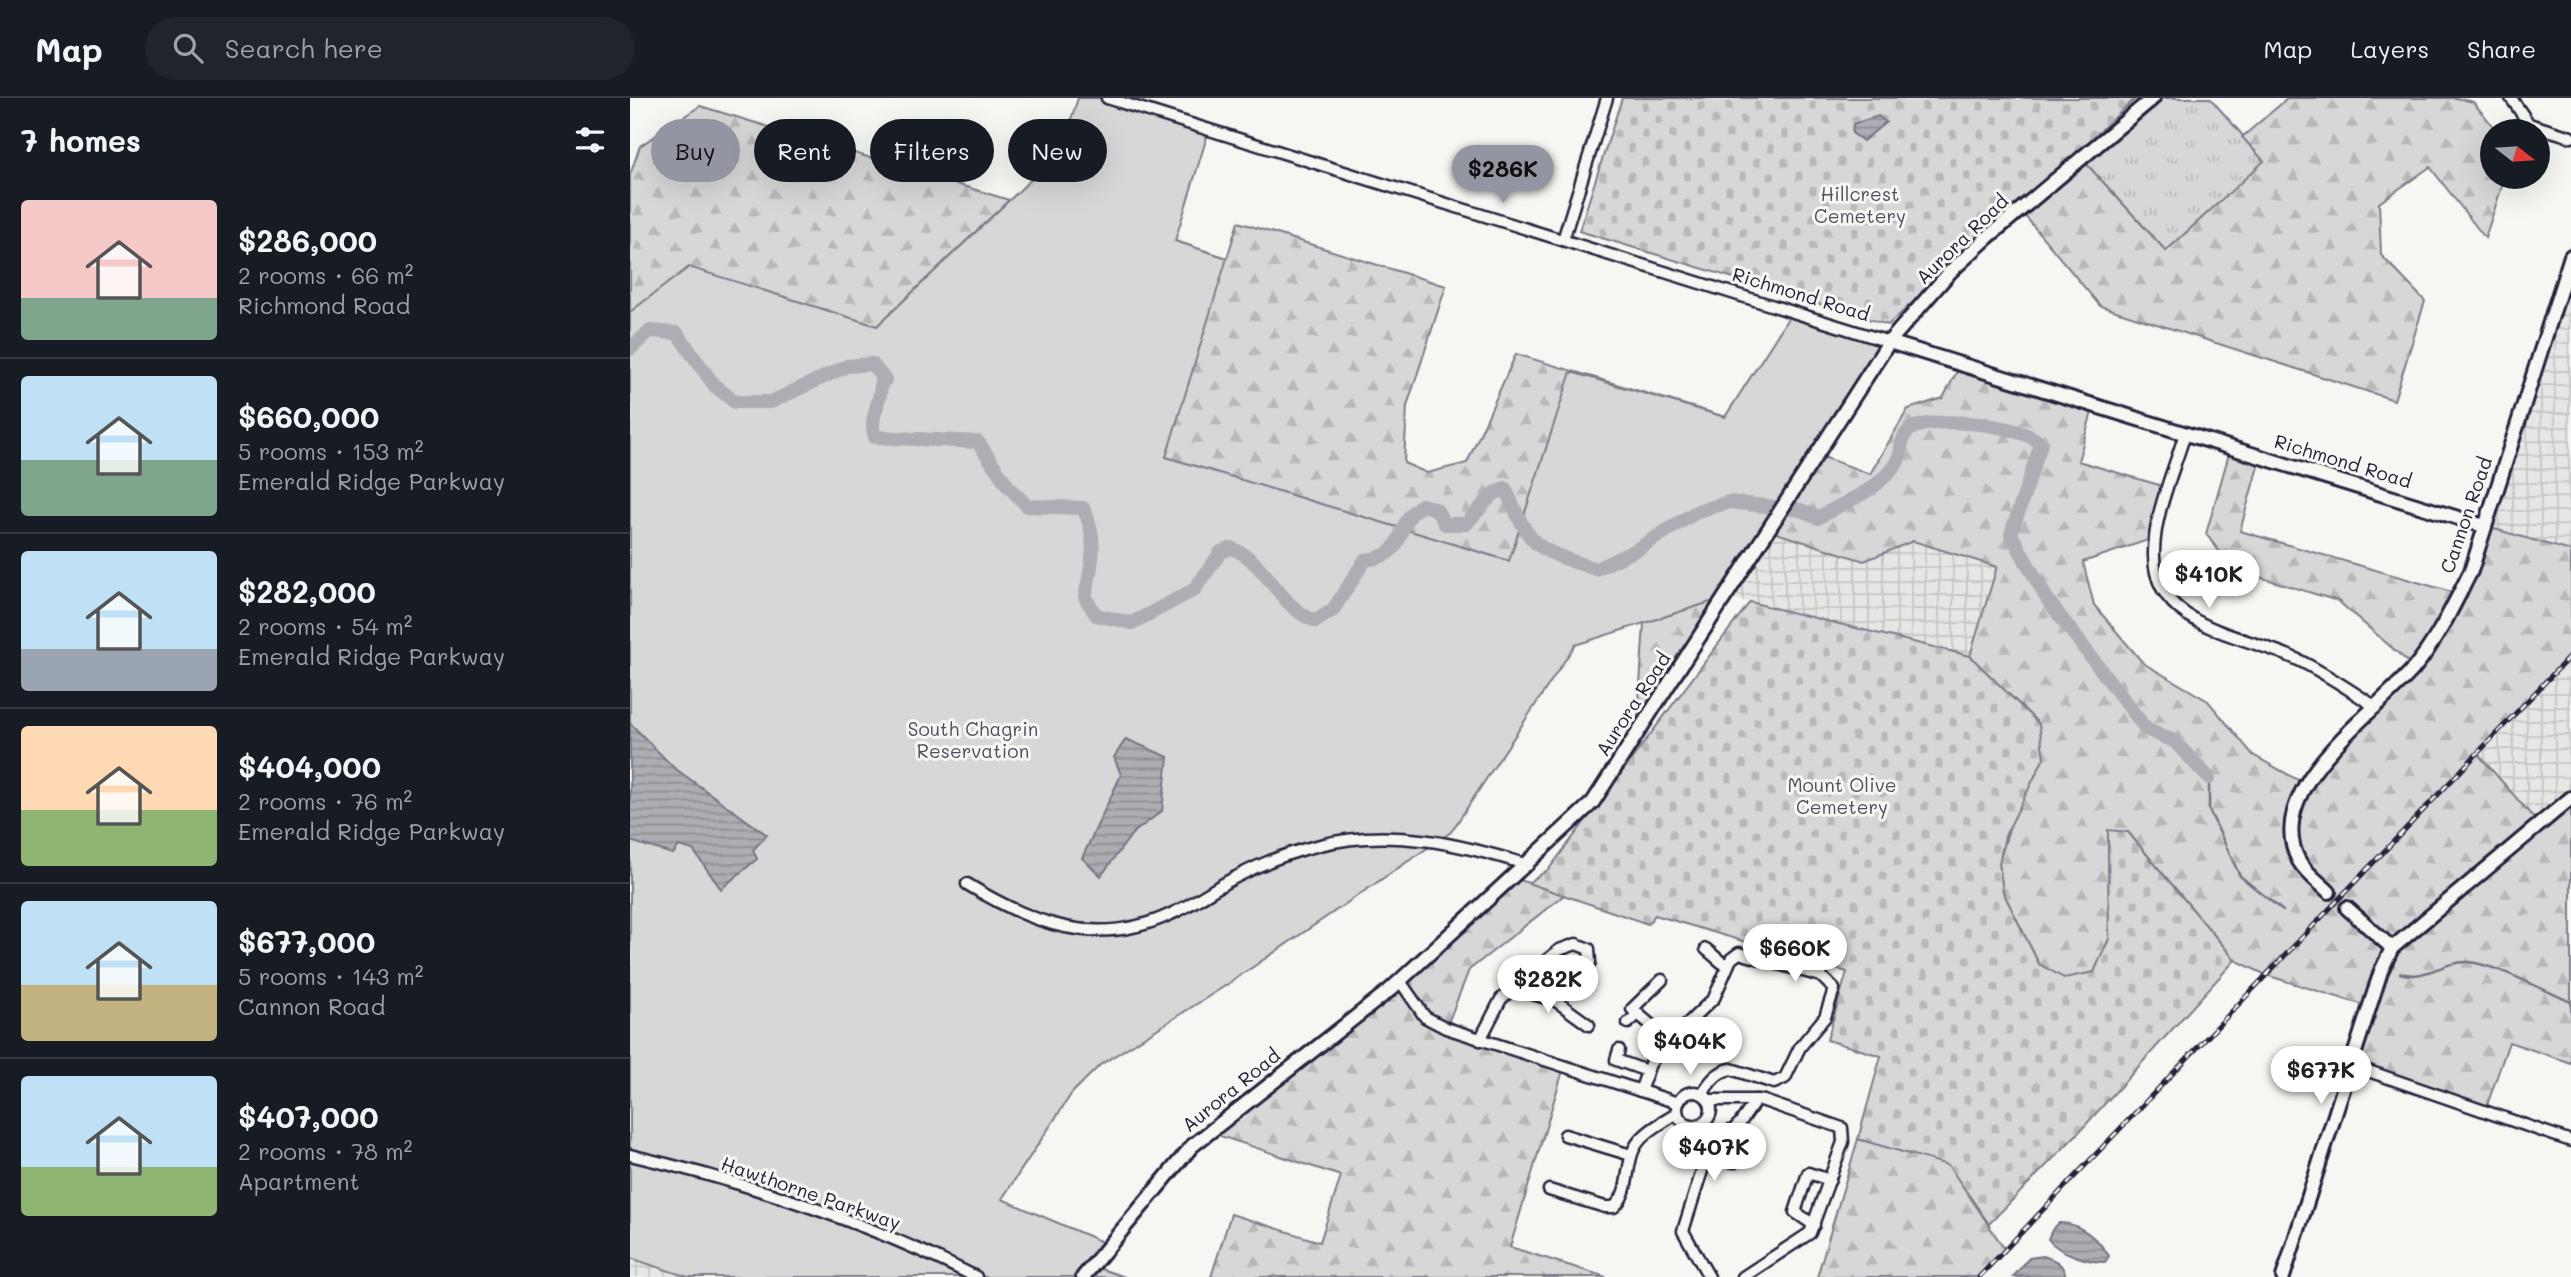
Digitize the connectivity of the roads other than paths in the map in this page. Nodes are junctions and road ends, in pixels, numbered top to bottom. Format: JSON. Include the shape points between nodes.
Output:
{"nodes":[{"id":1,"x":1107,"y":98,"type":"edge"},
{"id":2,"x":1607,"y":98,"type":"edge"},
{"id":3,"x":2152,"y":98,"type":"edge"},
{"id":4,"x":2511,"y":98,"type":"edge"},
{"id":5,"x":2571,"y":137,"type":"edge"},
{"id":6,"x":1563,"y":240,"type":"junction"},
{"id":7,"x":2571,"y":256,"type":"edge"},
{"id":8,"x":1889,"y":342,"type":"junction"},
{"id":9,"x":2185,"y":433,"type":"junction"},
{"id":10,"x":2484,"y":526,"type":"junction"},
{"id":11,"x":2375,"y":707,"type":"junction"},
{"id":12,"x":2571,"y":798,"type":"edge"},
{"id":13,"x":1528,"y":865,"type":"junction"},
{"id":14,"x":967,"y":884,"type":"dead end"},
{"id":15,"x":2329,"y":892,"type":"tunnel mouth"},
{"id":16,"x":2347,"y":908,"type":"tunnel mouth"},
{"id":17,"x":2392,"y":948,"type":"junction"},
{"id":18,"x":1706,"y":949,"type":"dead end"},
{"id":19,"x":1727,"y":967,"type":"junction"},
{"id":20,"x":1662,"y":980,"type":"dead end"},
{"id":21,"x":1400,"y":981,"type":"junction"},
{"id":22,"x":1513,"y":988,"type":"junction"},
{"id":23,"x":1556,"y":1001,"type":"junction"},
{"id":24,"x":1638,"y":1014,"type":"junction"},
{"id":25,"x":1628,"y":1023,"type":"dead end"},
{"id":26,"x":1589,"y":1025,"type":"dead end"},
{"id":27,"x":1480,"y":1040,"type":"junction"},
{"id":28,"x":1669,"y":1040,"type":"junction"},
{"id":29,"x":1619,"y":1050,"type":"dead end"},
{"id":30,"x":2351,"y":1065,"type":"junction"},
{"id":31,"x":1647,"y":1071,"type":"junction"},
{"id":32,"x":1640,"y":1091,"type":"junction"},
{"id":33,"x":1705,"y":1097,"type":"junction"},
{"id":34,"x":1756,"y":1100,"type":"junction"},
{"id":35,"x":1678,"y":1108,"type":"junction"},
{"id":36,"x":1700,"y":1125,"type":"junction"},
{"id":37,"x":1730,"y":1131,"type":"junction"},
{"id":38,"x":1565,"y":1135,"type":"dead end"},
{"id":39,"x":2571,"y":1141,"type":"edge"},
{"id":40,"x":1714,"y":1148,"type":"junction"},
{"id":41,"x":630,"y":1155,"type":"edge"},
{"id":42,"x":1631,"y":1155,"type":"junction"},
{"id":43,"x":1830,"y":1180,"type":"junction"},
{"id":44,"x":1549,"y":1190,"type":"dead end"},
{"id":45,"x":1814,"y":1225,"type":"junction"},
{"id":46,"x":976,"y":1277,"type":"edge"},
{"id":47,"x":1083,"y":1277,"type":"edge"},
{"id":48,"x":1709,"y":1277,"type":"edge"},
{"id":49,"x":1743,"y":1277,"type":"edge"},
{"id":50,"x":2283,"y":1277,"type":"edge"}],
"edges":[{"from":1,"to":6,"type":"street","name":"Richmond Road"},
{"from":2,"to":6,"type":"street"},
{"from":3,"to":8,"type":"main road","name":"Aurora Road","via":[[1950,272]]},
{"from":4,"to":5,"type":"street","via":[[2529,124]]},
{"from":6,"to":8,"type":"street","name":"Richmond Road"},
{"from":7,"to":10,"type":"main road","name":"Cannon Road"},
{"from":8,"to":9,"type":"main road","name":"Richmond Road"},
{"from":8,"to":13,"type":"main road","name":"Aurora Road","via":[[1593,802]]},
{"from":9,"to":10,"type":"main road","name":"Richmond Road"},
{"from":9,"to":11,"type":"street","via":[[2154,538],[2153,559],[2172,603],[2211,628],[2317,670]]},
{"from":10,"to":11,"type":"main road","name":"Cannon Road","via":[[2471,571],[2438,632],[2414,667]]},
{"from":11,"to":15,"type":"main road","name":"Cannon Road","via":[[2309,776],[2290,823],[2292,844],[2301,864]]},
{"from":12,"to":17,"type":"main road"},
{"from":13,"to":14,"type":"street","via":[[1472,847],[1422,839],[1322,844],[1273,859],[1171,915],[1130,929],[1106,930],[1034,921]]},
{"from":13,"to":21,"type":"main road","name":"Aurora Road"},
{"from":16,"to":17,"type":"main road"},
{"from":17,"to":30,"type":"main road"},
{"from":18,"to":19,"type":"street"},
{"from":19,"to":28,"type":"street","via":[[1714,998]]},
{"from":19,"to":33,"type":"street","via":[[1735,956],[1748,953],[1821,976],[1834,989],[1825,1017],[1800,1046],[1786,1078],[1774,1083],[1724,1070],[1715,1076]]},
{"from":20,"to":24,"type":"street","via":[[1632,1009]]},
{"from":21,"to":27,"type":"street","via":[[1425,1017]]},
{"from":21,"to":47,"type":"main road","name":"Aurora Road","via":[[1192,1146]]},
{"from":22,"to":23,"type":"street"},
{"from":22,"to":23,"type":"street","via":[[1559,950],[1585,945],[1590,949],[1590,963]]},
{"from":22,"to":27,"type":"street","via":[[1495,1008]]},
{"from":23,"to":26,"type":"street"},
{"from":24,"to":25,"type":"street"},
{"from":24,"to":28,"type":"street"},
{"from":27,"to":32,"type":"street"},
{"from":28,"to":31,"type":"street"},
{"from":29,"to":31,"type":"street","via":[[1616,1060]]},
{"from":30,"to":39,"type":"street"},
{"from":30,"to":50,"type":"main road"},
{"from":31,"to":32,"type":"street"},
{"from":32,"to":35,"type":"street"},
{"from":33,"to":34,"type":"street"},
{"from":33,"to":35,"type":"street","via":[[1688,1093]]},
{"from":33,"to":36,"type":"street","via":[[1710,1114]]},
{"from":34,"to":37,"type":"street"},
{"from":34,"to":43,"type":"street","via":[[1842,1128],[1843,1142]]},
{"from":35,"to":36,"type":"street","via":[[1686,1124]]},
{"from":35,"to":42,"type":"street","via":[[1643,1137]]},
{"from":36,"to":40,"type":"street"},
{"from":37,"to":40,"type":"street"},
{"from":37,"to":40,"type":"street","via":[[1747,1141],[1738,1160],[1722,1159]]},
{"from":38,"to":42,"type":"street"},
{"from":40,"to":48,"type":"street","via":[[1706,1158],[1683,1231]]},
{"from":41,"to":46,"type":"street","name":"Hawthorne Parkway","via":[[852,1222]]},
{"from":42,"to":44,"type":"street","via":[[1622,1198],[1615,1207]]},
{"from":43,"to":45,"type":"street"},
{"from":43,"to":45,"type":"street","via":[[1808,1172],[1795,1212]]},
{"from":45,"to":49,"type":"street","via":[[1789,1249]]}]}
